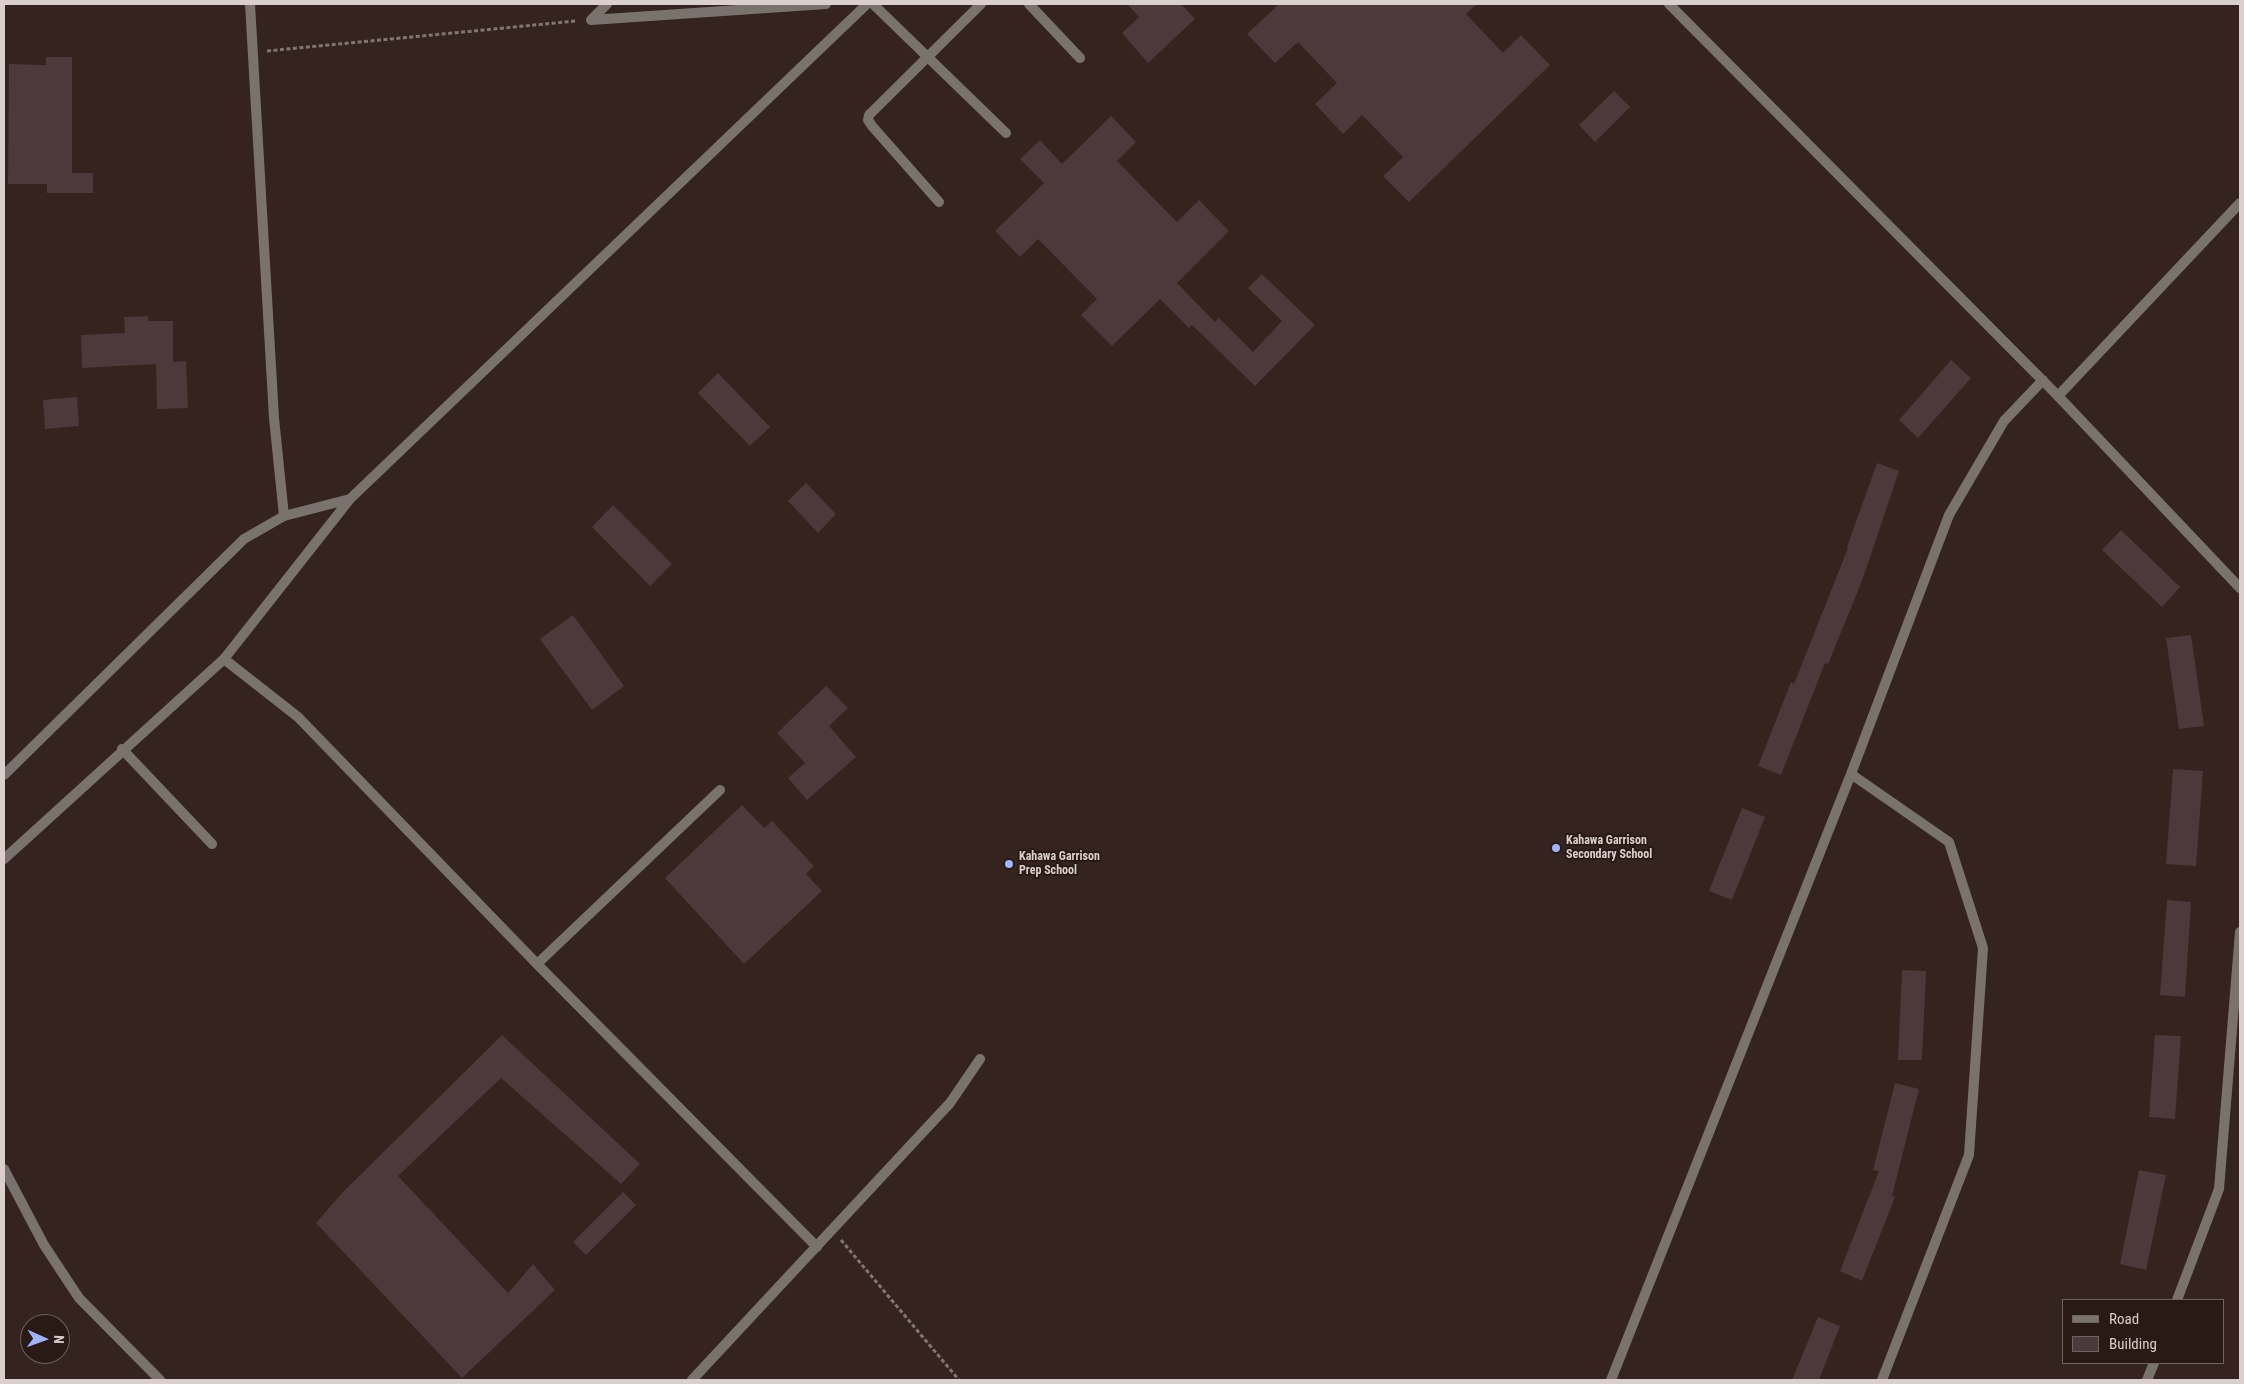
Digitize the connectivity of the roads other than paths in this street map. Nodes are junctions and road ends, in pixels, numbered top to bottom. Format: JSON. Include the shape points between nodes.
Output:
{"nodes":[{"id":1,"x":250,"y":4,"type":"edge"},
{"id":2,"x":607,"y":4,"type":"edge"},
{"id":3,"x":826,"y":4,"type":"edge"},
{"id":4,"x":867,"y":4,"type":"edge"},
{"id":5,"x":873,"y":4,"type":"edge"},
{"id":6,"x":981,"y":4,"type":"edge"},
{"id":7,"x":1029,"y":4,"type":"edge"},
{"id":8,"x":1668,"y":4,"type":"edge"},
{"id":9,"x":926,"y":56,"type":"junction"},
{"id":10,"x":1080,"y":58,"type":"dead end"},
{"id":11,"x":1006,"y":133,"type":"dead end"},
{"id":12,"x":938,"y":202,"type":"dead end"},
{"id":13,"x":2240,"y":203,"type":"edge"},
{"id":14,"x":2043,"y":380,"type":"junction"},
{"id":15,"x":2058,"y":396,"type":"junction"},
{"id":16,"x":350,"y":499,"type":"junction"},
{"id":17,"x":284,"y":516,"type":"junction"},
{"id":18,"x":2240,"y":588,"type":"edge"},
{"id":19,"x":224,"y":659,"type":"junction"},
{"id":20,"x":122,"y":749,"type":"junction"},
{"id":21,"x":1851,"y":774,"type":"junction"},
{"id":22,"x":4,"y":775,"type":"edge"},
{"id":23,"x":720,"y":790,"type":"dead end"},
{"id":24,"x":212,"y":844,"type":"dead end"},
{"id":25,"x":4,"y":859,"type":"edge"},
{"id":26,"x":2240,"y":932,"type":"edge"},
{"id":27,"x":537,"y":964,"type":"junction"},
{"id":28,"x":980,"y":1059,"type":"dead end"},
{"id":29,"x":4,"y":1169,"type":"edge"},
{"id":30,"x":817,"y":1247,"type":"junction"},
{"id":31,"x":2177,"y":1299,"type":"edge"},
{"id":32,"x":2154,"y":1364,"type":"edge"},
{"id":33,"x":160,"y":1380,"type":"edge"},
{"id":34,"x":692,"y":1380,"type":"edge"},
{"id":35,"x":1612,"y":1380,"type":"edge"},
{"id":36,"x":1882,"y":1380,"type":"edge"},
{"id":37,"x":2147,"y":1380,"type":"edge"}],
"edges":[{"from":1,"to":17,"type":"street","via":[[274,418]]},
{"from":2,"to":3,"type":"street","via":[[591,20]]},
{"from":4,"to":16,"type":"street"},
{"from":5,"to":9,"type":"street"},
{"from":6,"to":9,"type":"street"},
{"from":7,"to":10,"type":"street"},
{"from":8,"to":14,"type":"street"},
{"from":9,"to":11,"type":"street"},
{"from":9,"to":12,"type":"street","via":[[868,115],[868,120]]},
{"from":13,"to":15,"type":"street"},
{"from":14,"to":15,"type":"street"},
{"from":14,"to":21,"type":"street","via":[[2004,421],[1949,515]]},
{"from":15,"to":18,"type":"street"},
{"from":16,"to":17,"type":"street"},
{"from":16,"to":19,"type":"street"},
{"from":17,"to":22,"type":"street","via":[[244,539]]},
{"from":19,"to":20,"type":"street"},
{"from":19,"to":27,"type":"street","via":[[298,717]]},
{"from":20,"to":24,"type":"street"},
{"from":20,"to":25,"type":"street"},
{"from":21,"to":35,"type":"street"},
{"from":21,"to":36,"type":"street","via":[[1948,842],[1983,948],[1969,1155]]},
{"from":23,"to":27,"type":"street"},
{"from":26,"to":31,"type":"street","via":[[2219,1190]]},
{"from":27,"to":30,"type":"street"},
{"from":28,"to":30,"type":"street","via":[[950,1103]]},
{"from":29,"to":33,"type":"street","via":[[44,1245],[79,1298]]},
{"from":30,"to":34,"type":"street"},
{"from":32,"to":37,"type":"street"}]}
